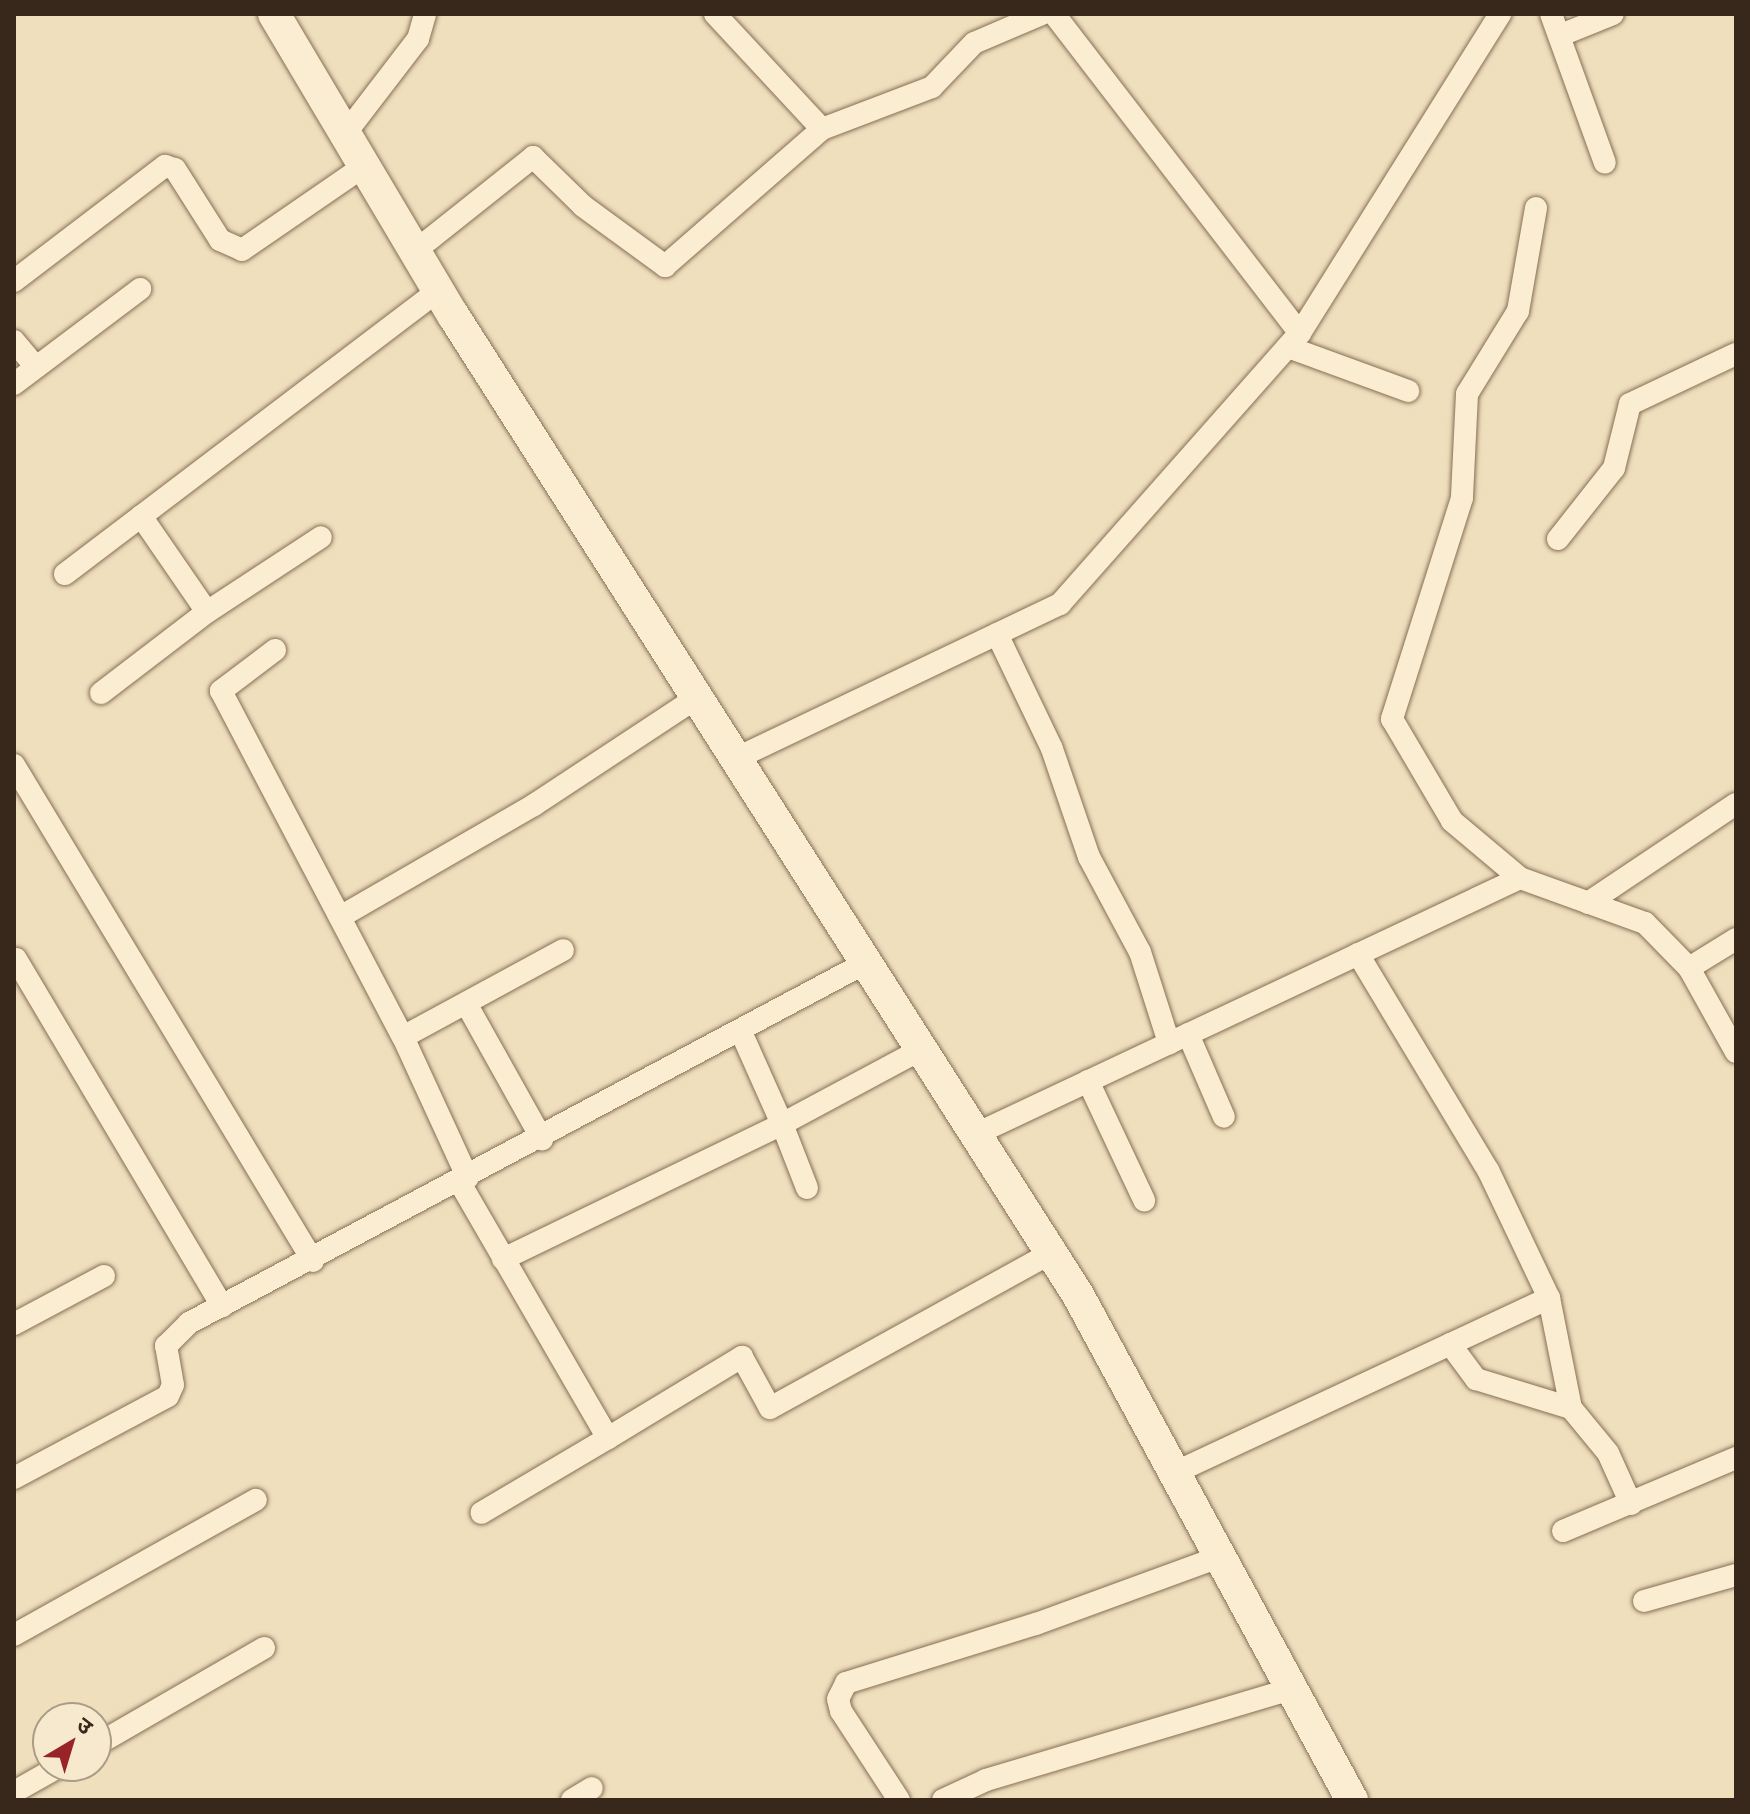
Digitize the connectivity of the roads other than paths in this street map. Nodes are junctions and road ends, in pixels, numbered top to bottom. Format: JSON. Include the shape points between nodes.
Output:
{"nodes":[{"id":1,"x":274,"y":14,"type":"edge"},
{"id":2,"x":425,"y":14,"type":"edge"},
{"id":3,"x":715,"y":14,"type":"edge"},
{"id":4,"x":1042,"y":14,"type":"edge"},
{"id":5,"x":1054,"y":14,"type":"edge"},
{"id":6,"x":1500,"y":14,"type":"edge"},
{"id":7,"x":1551,"y":14,"type":"edge"},
{"id":8,"x":1613,"y":14,"type":"edge"},
{"id":9,"x":1561,"y":35,"type":"junction"},
{"id":10,"x":822,"y":129,"type":"junction"},
{"id":11,"x":345,"y":134,"type":"junction"},
{"id":12,"x":1605,"y":163,"type":"dead end"},
{"id":13,"x":364,"y":166,"type":"junction"},
{"id":14,"x":1536,"y":208,"type":"dead end"},
{"id":15,"x":415,"y":251,"type":"junction"},
{"id":16,"x":14,"y":281,"type":"edge"},
{"id":17,"x":140,"y":289,"type":"dead end"},
{"id":18,"x":438,"y":291,"type":"junction"},
{"id":19,"x":1294,"y":340,"type":"junction"},
{"id":20,"x":14,"y":341,"type":"edge"},
{"id":21,"x":1736,"y":354,"type":"edge"},
{"id":22,"x":36,"y":367,"type":"junction"},
{"id":23,"x":14,"y":384,"type":"edge"},
{"id":24,"x":1408,"y":391,"type":"dead end"},
{"id":25,"x":141,"y":516,"type":"junction"},
{"id":26,"x":321,"y":537,"type":"dead end"},
{"id":27,"x":1558,"y":539,"type":"dead end"},
{"id":28,"x":65,"y":574,"type":"dead end"},
{"id":29,"x":207,"y":612,"type":"junction"},
{"id":30,"x":997,"y":634,"type":"junction"},
{"id":31,"x":275,"y":650,"type":"dead end"},
{"id":32,"x":101,"y":693,"type":"dead end"},
{"id":33,"x":698,"y":697,"type":"junction"},
{"id":34,"x":737,"y":758,"type":"junction"},
{"id":35,"x":14,"y":765,"type":"edge"},
{"id":36,"x":1736,"y":804,"type":"edge"},
{"id":37,"x":1520,"y":878,"type":"junction"},
{"id":38,"x":1588,"y":903,"type":"junction"},
{"id":39,"x":340,"y":917,"type":"junction"},
{"id":40,"x":1736,"y":939,"type":"edge"},
{"id":41,"x":563,"y":950,"type":"dead end"},
{"id":42,"x":1358,"y":954,"type":"junction"},
{"id":43,"x":16,"y":959,"type":"dead end"},
{"id":44,"x":867,"y":962,"type":"junction"},
{"id":45,"x":1689,"y":968,"type":"junction"},
{"id":46,"x":467,"y":1005,"type":"junction"},
{"id":47,"x":741,"y":1032,"type":"junction"},
{"id":48,"x":403,"y":1037,"type":"junction"},
{"id":49,"x":1178,"y":1039,"type":"junction"},
{"id":50,"x":922,"y":1049,"type":"junction"},
{"id":51,"x":1736,"y":1052,"type":"edge"},
{"id":52,"x":1088,"y":1081,"type":"junction"},
{"id":53,"x":1224,"y":1117,"type":"dead end"},
{"id":54,"x":782,"y":1124,"type":"junction"},
{"id":55,"x":976,"y":1134,"type":"junction"},
{"id":56,"x":542,"y":1139,"type":"junction"},
{"id":57,"x":464,"y":1180,"type":"junction"},
{"id":58,"x":807,"y":1188,"type":"dead end"},
{"id":59,"x":1144,"y":1200,"type":"dead end"},
{"id":60,"x":1051,"y":1253,"type":"junction"},
{"id":61,"x":503,"y":1259,"type":"junction"},
{"id":62,"x":313,"y":1261,"type":"junction"},
{"id":63,"x":104,"y":1276,"type":"dead end"},
{"id":64,"x":1549,"y":1298,"type":"junction"},
{"id":65,"x":222,"y":1306,"type":"junction"},
{"id":66,"x":14,"y":1324,"type":"edge"},
{"id":67,"x":1450,"y":1344,"type":"junction"},
{"id":68,"x":1571,"y":1408,"type":"junction"},
{"id":69,"x":608,"y":1438,"type":"junction"},
{"id":70,"x":1736,"y":1458,"type":"edge"},
{"id":71,"x":1174,"y":1473,"type":"junction"},
{"id":72,"x":14,"y":1478,"type":"edge"},
{"id":73,"x":256,"y":1500,"type":"dead end"},
{"id":74,"x":1631,"y":1504,"type":"junction"},
{"id":75,"x":481,"y":1513,"type":"dead end"},
{"id":76,"x":1563,"y":1531,"type":"dead end"},
{"id":77,"x":1219,"y":1557,"type":"junction"},
{"id":78,"x":1736,"y":1575,"type":"edge"},
{"id":79,"x":1644,"y":1601,"type":"dead end"},
{"id":80,"x":14,"y":1635,"type":"edge"},
{"id":81,"x":264,"y":1648,"type":"dead end"},
{"id":82,"x":1291,"y":1689,"type":"junction"},
{"id":83,"x":112,"y":1736,"type":"edge"},
{"id":84,"x":32,"y":1782,"type":"edge"},
{"id":85,"x":592,"y":1788,"type":"dead end"},
{"id":86,"x":14,"y":1792,"type":"edge"},
{"id":87,"x":572,"y":1800,"type":"edge"},
{"id":88,"x":899,"y":1800,"type":"edge"},
{"id":89,"x":943,"y":1800,"type":"edge"},
{"id":90,"x":1352,"y":1800,"type":"edge"}],
"edges":[{"from":1,"to":11,"type":"street"},
{"from":2,"to":11,"type":"street","via":[[418,39]]},
{"from":3,"to":10,"type":"street"},
{"from":4,"to":10,"type":"street","via":[[974,43],[932,87]]},
{"from":5,"to":19,"type":"street"},
{"from":6,"to":19,"type":"street"},
{"from":7,"to":9,"type":"street"},
{"from":8,"to":9,"type":"street"},
{"from":9,"to":12,"type":"street"},
{"from":10,"to":15,"type":"street","via":[[665,266],[583,206],[533,157]]},
{"from":11,"to":13,"type":"street"},
{"from":13,"to":15,"type":"street"},
{"from":13,"to":16,"type":"street","via":[[242,250],[220,240],[175,169],[165,166]]},
{"from":14,"to":37,"type":"street","via":[[1518,311],[1467,394],[1462,498],[1392,719],[1452,821]]},
{"from":15,"to":18,"type":"street"},
{"from":17,"to":22,"type":"street"},
{"from":18,"to":25,"type":"street"},
{"from":18,"to":33,"type":"street"},
{"from":19,"to":24,"type":"street"},
{"from":19,"to":30,"type":"street","via":[[1060,604]]},
{"from":20,"to":22,"type":"street"},
{"from":21,"to":27,"type":"street","via":[[1630,404],[1614,468]]},
{"from":22,"to":23,"type":"street"},
{"from":25,"to":28,"type":"street"},
{"from":25,"to":29,"type":"street"},
{"from":26,"to":29,"type":"street"},
{"from":29,"to":32,"type":"street"},
{"from":30,"to":34,"type":"street"},
{"from":30,"to":49,"type":"street","via":[[1052,749],[1089,857],[1140,952]]},
{"from":31,"to":39,"type":"street","via":[[221,691]]},
{"from":33,"to":34,"type":"street"},
{"from":33,"to":39,"type":"street","via":[[534,805]]},
{"from":34,"to":44,"type":"street"},
{"from":35,"to":62,"type":"street"},
{"from":36,"to":38,"type":"street"},
{"from":37,"to":38,"type":"street"},
{"from":37,"to":42,"type":"street"},
{"from":38,"to":45,"type":"street","via":[[1645,923]]},
{"from":39,"to":48,"type":"street"},
{"from":40,"to":45,"type":"street"},
{"from":41,"to":46,"type":"street"},
{"from":42,"to":49,"type":"street"},
{"from":42,"to":64,"type":"street","via":[[1488,1170]]},
{"from":43,"to":65,"type":"street"},
{"from":44,"to":47,"type":"street"},
{"from":44,"to":50,"type":"street"},
{"from":45,"to":51,"type":"street"},
{"from":46,"to":48,"type":"street"},
{"from":46,"to":56,"type":"street"},
{"from":47,"to":54,"type":"street"},
{"from":47,"to":56,"type":"street"},
{"from":48,"to":57,"type":"street"},
{"from":49,"to":52,"type":"street"},
{"from":49,"to":53,"type":"street"},
{"from":50,"to":54,"type":"street"},
{"from":50,"to":55,"type":"street"},
{"from":52,"to":55,"type":"street"},
{"from":52,"to":59,"type":"street"},
{"from":54,"to":58,"type":"street"},
{"from":54,"to":61,"type":"street"},
{"from":55,"to":60,"type":"street"},
{"from":56,"to":57,"type":"street"},
{"from":57,"to":61,"type":"street"},
{"from":57,"to":62,"type":"street"},
{"from":60,"to":69,"type":"street","via":[[770,1408],[742,1357]]},
{"from":60,"to":71,"type":"street"},
{"from":61,"to":69,"type":"street"},
{"from":62,"to":65,"type":"street"},
{"from":63,"to":66,"type":"street"},
{"from":64,"to":67,"type":"street"},
{"from":64,"to":68,"type":"street"},
{"from":65,"to":72,"type":"street","via":[[173,1334],[166,1346],[173,1385],[168,1396]]},
{"from":67,"to":68,"type":"street","via":[[1476,1379]]},
{"from":67,"to":71,"type":"street"},
{"from":68,"to":74,"type":"street","via":[[1608,1453]]},
{"from":69,"to":75,"type":"street"},
{"from":70,"to":74,"type":"street"},
{"from":71,"to":77,"type":"street"},
{"from":73,"to":80,"type":"street"},
{"from":74,"to":76,"type":"street"},
{"from":77,"to":82,"type":"street"},
{"from":77,"to":88,"type":"street","via":[[1036,1624],[846,1683],[838,1699],[841,1711]]},
{"from":78,"to":79,"type":"street"},
{"from":81,"to":83,"type":"street"},
{"from":82,"to":89,"type":"street","via":[[986,1780]]},
{"from":82,"to":90,"type":"street"},
{"from":84,"to":86,"type":"street"},
{"from":85,"to":87,"type":"street"}]}
